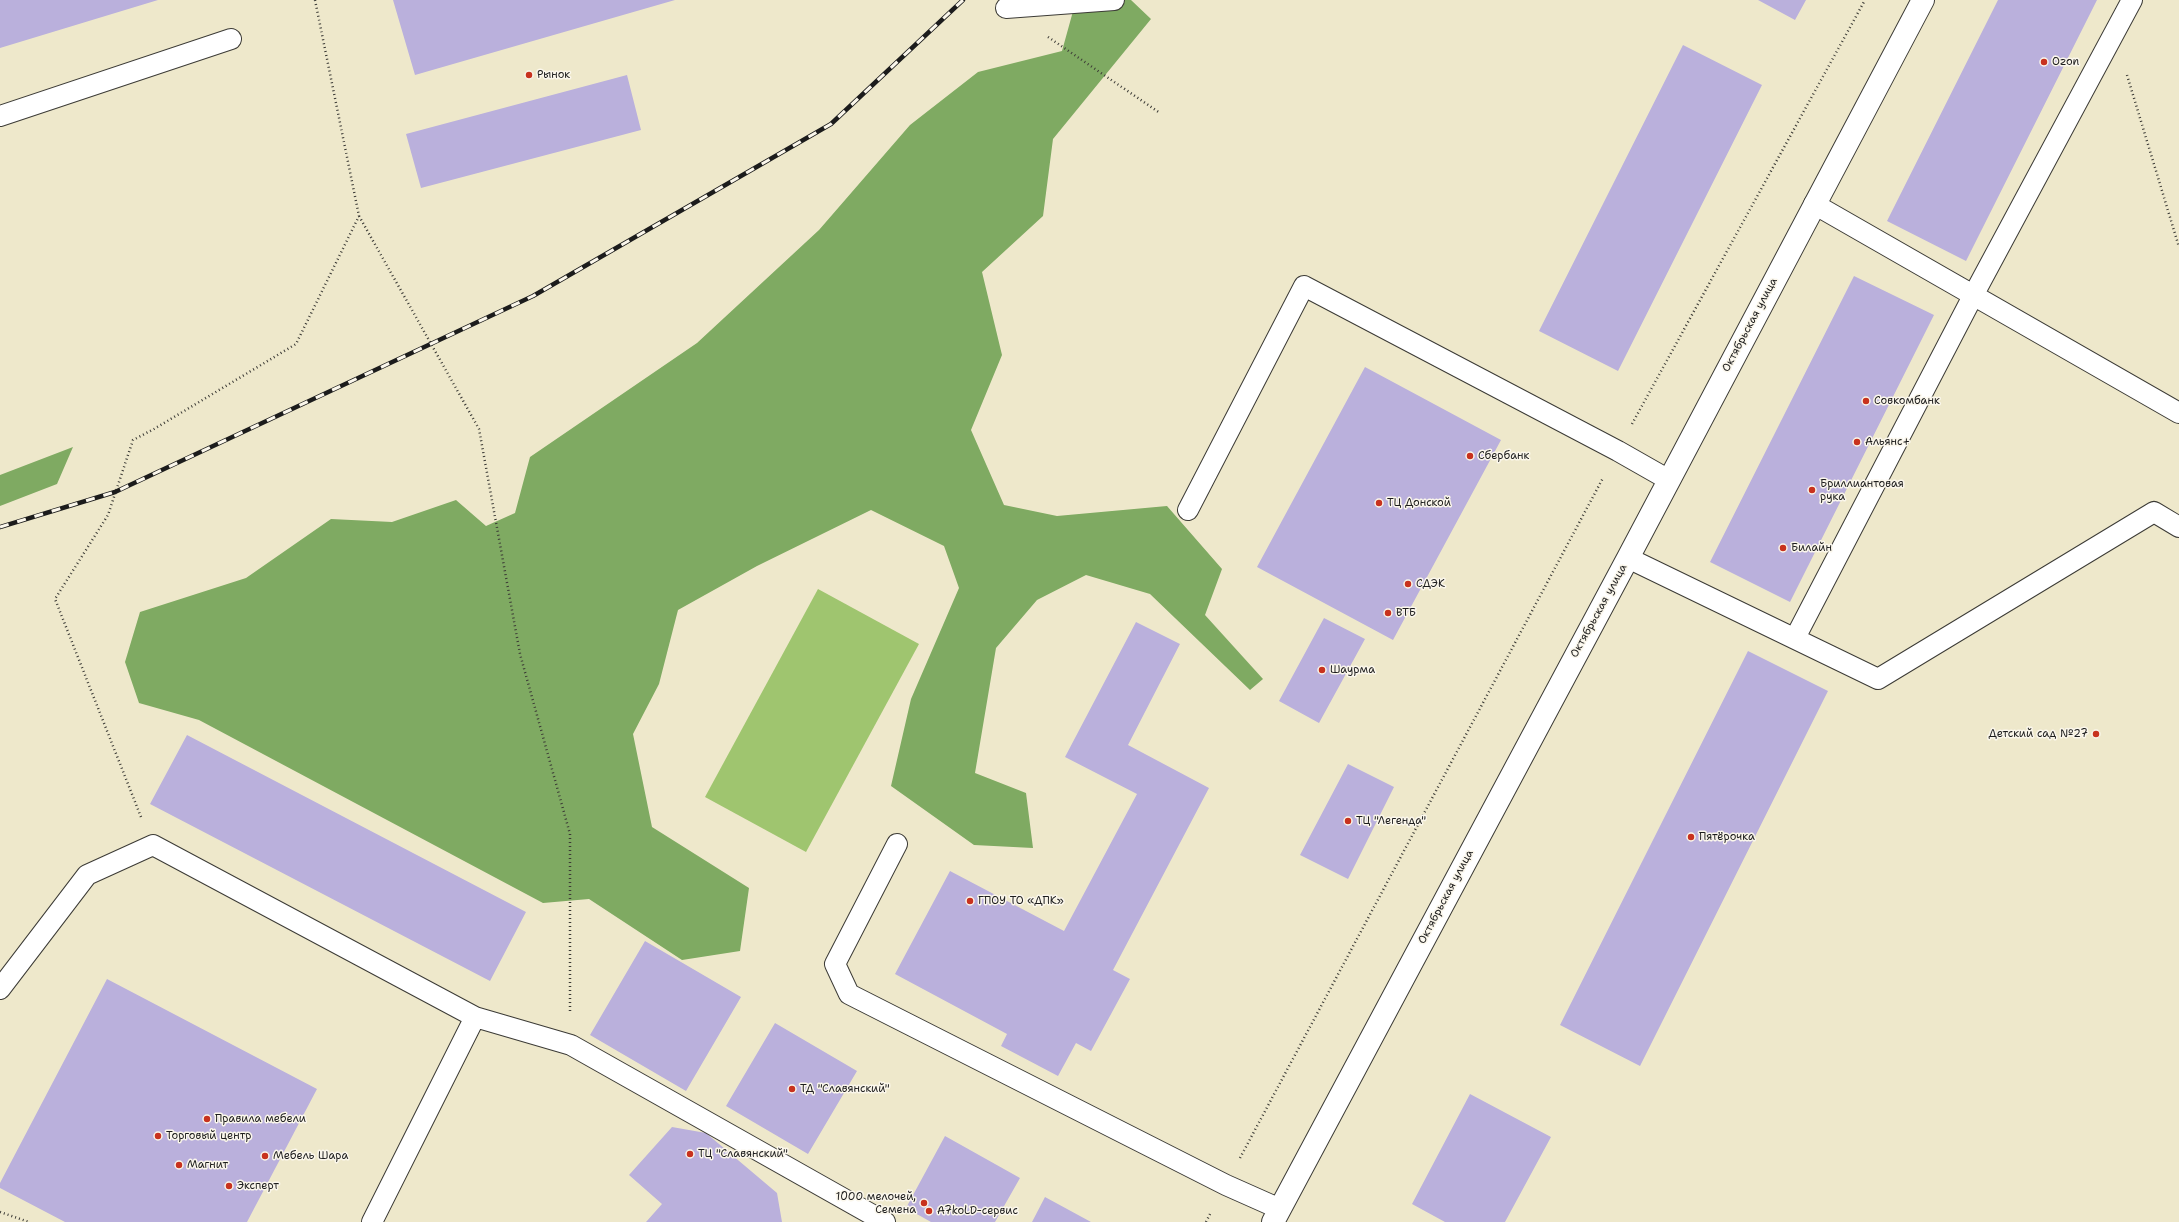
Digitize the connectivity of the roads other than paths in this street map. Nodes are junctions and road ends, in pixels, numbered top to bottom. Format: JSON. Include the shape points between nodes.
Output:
{"nodes":[{"id":1,"x":1114,"y":0,"type":"edge"},
{"id":2,"x":1923,"y":0,"type":"edge"},
{"id":3,"x":2132,"y":0,"type":"edge"},
{"id":4,"x":1006,"y":8,"type":"road end"},
{"id":5,"x":231,"y":39,"type":"dead end"},
{"id":6,"x":0,"y":116,"type":"edge"},
{"id":7,"x":1814,"y":204,"type":"junction"},
{"id":8,"x":1974,"y":294,"type":"junction"},
{"id":9,"x":2179,"y":413,"type":"edge"},
{"id":10,"x":1669,"y":480,"type":"junction"},
{"id":11,"x":1188,"y":510,"type":"dead end"},
{"id":12,"x":2179,"y":527,"type":"edge"},
{"id":13,"x":1628,"y":558,"type":"junction"},
{"id":14,"x":1795,"y":638,"type":"junction"},
{"id":15,"x":898,"y":844,"type":"dead end"},
{"id":16,"x":0,"y":989,"type":"edge"},
{"id":17,"x":475,"y":1017,"type":"junction"},
{"id":18,"x":1276,"y":1216,"type":"edge"},
{"id":19,"x":372,"y":1222,"type":"edge"},
{"id":20,"x":885,"y":1222,"type":"edge"}],
"edges":[{"from":1,"to":4,"type":"lane"},
{"from":2,"to":7,"type":"main road","name":"Октябрьская улица"},
{"from":3,"to":8,"type":"lane"},
{"from":5,"to":6,"type":"lane"},
{"from":7,"to":8,"type":"lane"},
{"from":7,"to":10,"type":"main road","name":"Октябрьская улица"},
{"from":8,"to":9,"type":"lane"},
{"from":8,"to":14,"type":"lane"},
{"from":10,"to":11,"type":"lane","via":[[1304,286]]},
{"from":10,"to":13,"type":"main road","name":"Октябрьская улица"},
{"from":12,"to":14,"type":"lane","via":[[2154,512],[1878,679]]},
{"from":13,"to":14,"type":"lane"},
{"from":13,"to":18,"type":"main road","name":"Октябрьская улица"},
{"from":15,"to":18,"type":"lane","via":[[835,964],[849,994],[1226,1185]]},
{"from":16,"to":17,"type":"lane","via":[[87,875],[152,845]]},
{"from":17,"to":19,"type":"lane"},
{"from":17,"to":20,"type":"lane","via":[[571,1045]]}]}
